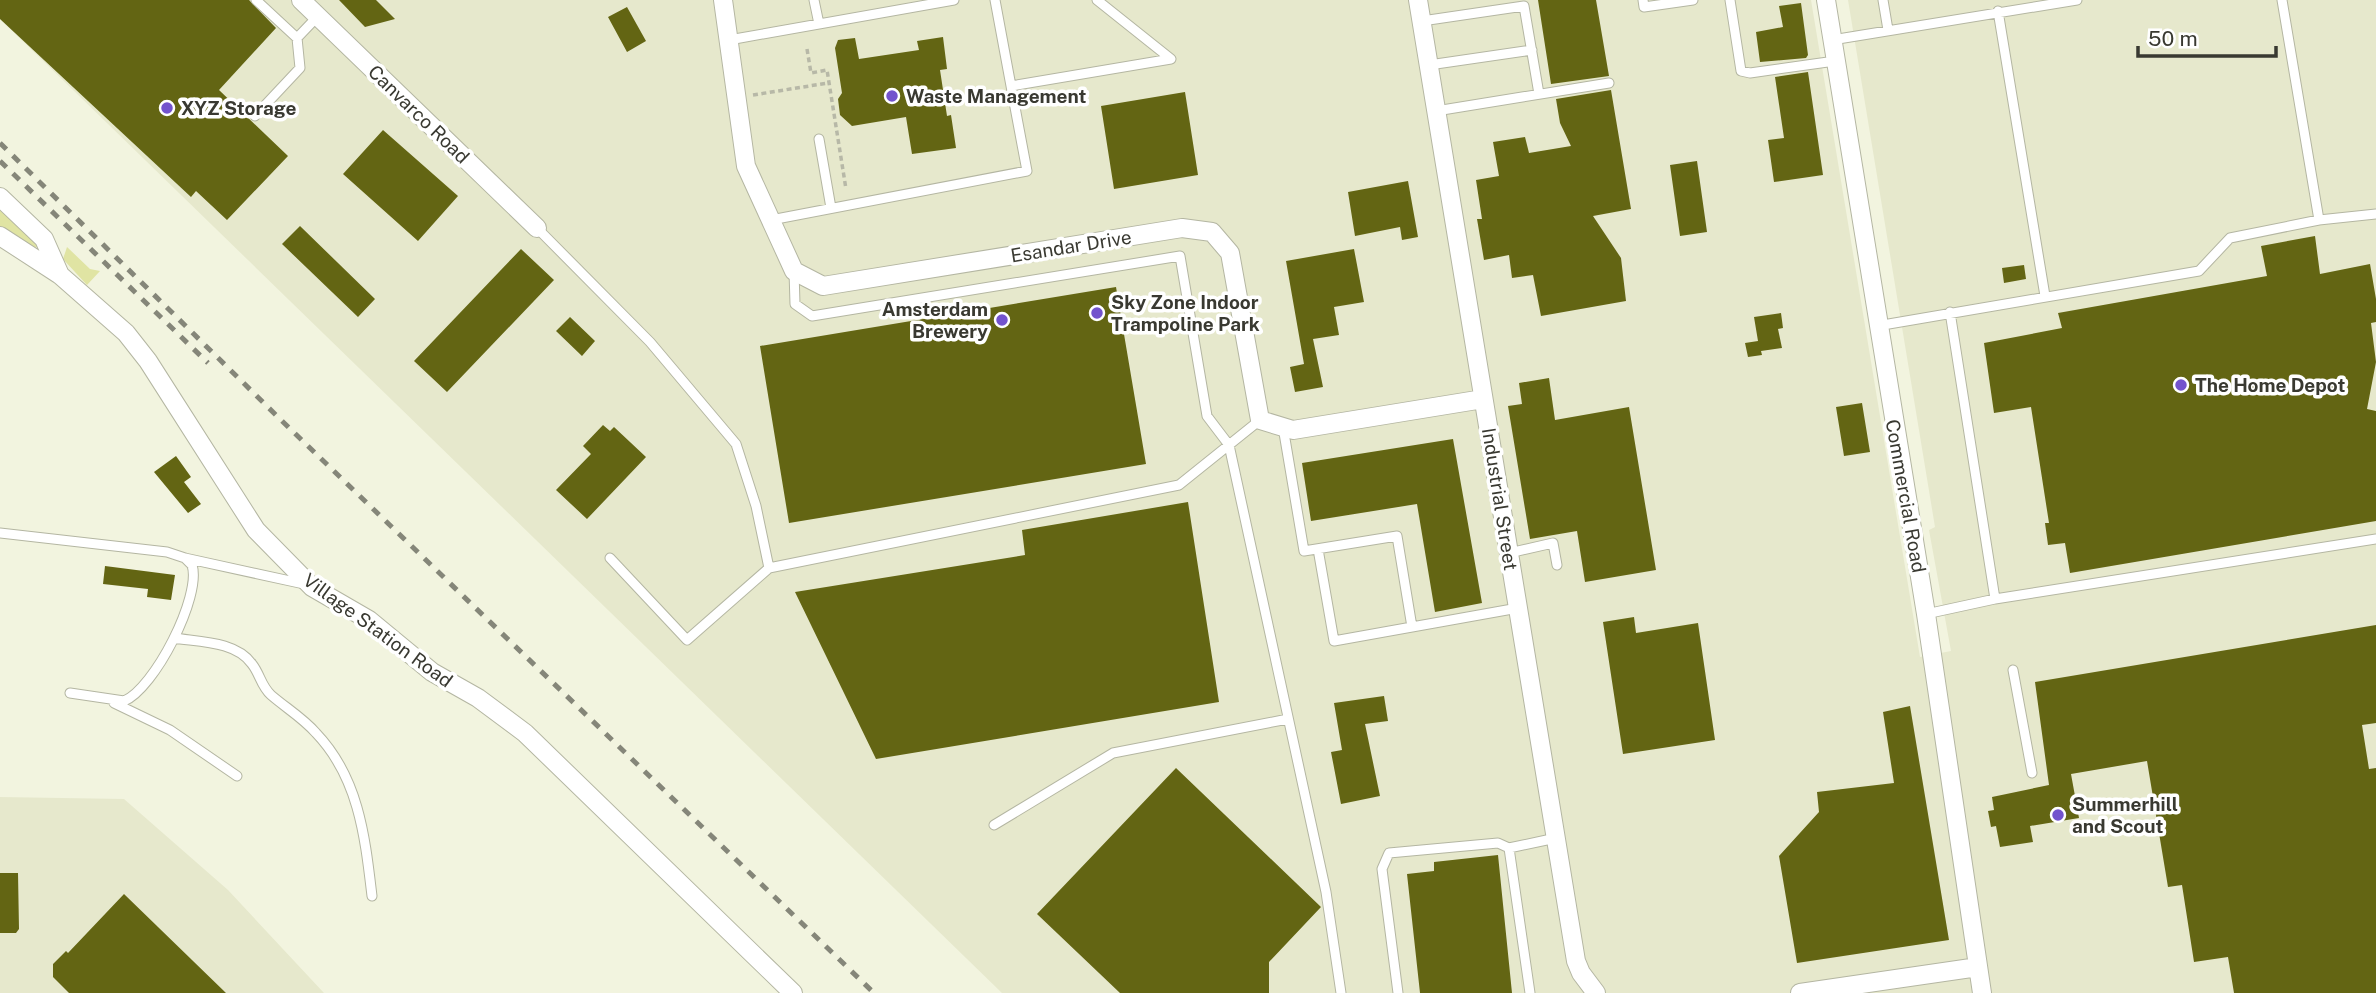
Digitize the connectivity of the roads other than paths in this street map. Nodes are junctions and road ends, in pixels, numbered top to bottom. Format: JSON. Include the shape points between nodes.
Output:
{"nodes":[{"id":1,"x":256,"y":0,"type":"edge"},
{"id":2,"x":301,"y":0,"type":"edge"},
{"id":3,"x":723,"y":0,"type":"edge"},
{"id":4,"x":814,"y":0,"type":"edge"},
{"id":5,"x":954,"y":0,"type":"edge"},
{"id":6,"x":995,"y":0,"type":"edge"},
{"id":7,"x":1097,"y":0,"type":"edge"},
{"id":8,"x":1418,"y":0,"type":"edge"},
{"id":9,"x":1643,"y":0,"type":"edge"},
{"id":10,"x":1693,"y":0,"type":"edge"},
{"id":11,"x":1730,"y":0,"type":"edge"},
{"id":12,"x":1826,"y":0,"type":"edge"},
{"id":13,"x":1883,"y":0,"type":"edge"},
{"id":14,"x":2077,"y":0,"type":"edge"},
{"id":15,"x":2282,"y":0,"type":"edge"},
{"id":16,"x":2059,"y":1,"type":"edge"},
{"id":17,"x":1998,"y":11,"type":"junction"},
{"id":18,"x":318,"y":16,"type":"junction"},
{"id":19,"x":1422,"y":21,"type":"junction"},
{"id":20,"x":819,"y":24,"type":"junction"},
{"id":21,"x":1888,"y":30,"type":"junction"},
{"id":22,"x":297,"y":38,"type":"junction"},
{"id":23,"x":729,"y":40,"type":"junction"},
{"id":24,"x":1832,"y":40,"type":"junction"},
{"id":25,"x":1532,"y":50,"type":"junction"},
{"id":26,"x":1835,"y":61,"type":"junction"},
{"id":27,"x":1429,"y":65,"type":"junction"},
{"id":28,"x":1608,"y":83,"type":"dead end"},
{"id":29,"x":1011,"y":86,"type":"junction"},
{"id":30,"x":1539,"y":94,"type":"junction"},
{"id":31,"x":1436,"y":111,"type":"junction"},
{"id":32,"x":255,"y":116,"type":"dead end"},
{"id":33,"x":819,"y":139,"type":"dead end"},
{"id":34,"x":0,"y":197,"type":"edge"},
{"id":35,"x":831,"y":208,"type":"junction"},
{"id":36,"x":2376,"y":214,"type":"edge"},
{"id":37,"x":771,"y":220,"type":"junction"},
{"id":38,"x":2319,"y":220,"type":"junction"},
{"id":39,"x":537,"y":228,"type":"joint"},
{"id":40,"x":0,"y":236,"type":"edge"},
{"id":41,"x":794,"y":271,"type":"junction"},
{"id":42,"x":60,"y":275,"type":"junction"},
{"id":43,"x":2045,"y":296,"type":"junction"},
{"id":44,"x":1950,"y":313,"type":"junction"},
{"id":45,"x":1877,"y":326,"type":"junction"},
{"id":46,"x":1483,"y":398,"type":"junction"},
{"id":47,"x":1260,"y":420,"type":"junction"},
{"id":48,"x":1283,"y":427,"type":"junction"},
{"id":49,"x":1229,"y":445,"type":"junction"},
{"id":50,"x":0,"y":533,"type":"edge"},
{"id":51,"x":2376,"y":539,"type":"edge"},
{"id":52,"x":1318,"y":549,"type":"junction"},
{"id":53,"x":1509,"y":552,"type":"junction"},
{"id":54,"x":186,"y":558,"type":"junction"},
{"id":55,"x":610,"y":558,"type":"dead end"},
{"id":56,"x":1557,"y":565,"type":"dead end"},
{"id":57,"x":769,"y":568,"type":"junction"},
{"id":58,"x":312,"y":587,"type":"junction"},
{"id":59,"x":1995,"y":599,"type":"junction"},
{"id":60,"x":1518,"y":608,"type":"junction"},
{"id":61,"x":1926,"y":614,"type":"junction"},
{"id":62,"x":1412,"y":627,"type":"junction"},
{"id":63,"x":173,"y":638,"type":"junction"},
{"id":64,"x":2013,"y":670,"type":"dead end"},
{"id":65,"x":70,"y":693,"type":"dead end"},
{"id":66,"x":103,"y":698,"type":"junction"},
{"id":67,"x":1288,"y":719,"type":"junction"},
{"id":68,"x":2032,"y":774,"type":"dead end"},
{"id":69,"x":237,"y":776,"type":"dead end"},
{"id":70,"x":994,"y":825,"type":"dead end"},
{"id":71,"x":1556,"y":838,"type":"junction"},
{"id":72,"x":1509,"y":848,"type":"junction"},
{"id":73,"x":372,"y":896,"type":"dead end"},
{"id":74,"x":1978,"y":967,"type":"junction"},
{"id":75,"x":793,"y":993,"type":"edge"},
{"id":76,"x":1341,"y":993,"type":"edge"},
{"id":77,"x":1398,"y":993,"type":"edge"},
{"id":78,"x":1530,"y":993,"type":"edge"},
{"id":79,"x":1596,"y":993,"type":"edge"},
{"id":80,"x":1800,"y":993,"type":"edge"},
{"id":81,"x":1982,"y":993,"type":"edge"}],
"edges":[{"from":1,"to":22,"type":"lane"},
{"from":2,"to":18,"type":"street","name":"Canvarco Road"},
{"from":3,"to":23,"type":"street"},
{"from":4,"to":20,"type":"lane"},
{"from":5,"to":20,"type":"lane"},
{"from":6,"to":29,"type":"lane"},
{"from":7,"to":29,"type":"lane","via":[[1171,60]]},
{"from":8,"to":19,"type":"street","name":"Industrial Street"},
{"from":9,"to":10,"type":"lane","via":[[1644,7]]},
{"from":11,"to":26,"type":"lane","via":[[1741,71]]},
{"from":12,"to":24,"type":"street","name":"Commercial Road"},
{"from":13,"to":21,"type":"lane"},
{"from":14,"to":16,"type":"lane"},
{"from":15,"to":38,"type":"lane"},
{"from":16,"to":17,"type":"lane"},
{"from":17,"to":21,"type":"lane"},
{"from":17,"to":43,"type":"lane"},
{"from":18,"to":22,"type":"lane"},
{"from":18,"to":39,"type":"street","name":"Canvarco Road"},
{"from":19,"to":25,"type":"lane","via":[[1524,6]]},
{"from":19,"to":27,"type":"street","name":"Industrial Street"},
{"from":20,"to":23,"type":"lane"},
{"from":21,"to":24,"type":"lane"},
{"from":22,"to":32,"type":"lane","via":[[300,68]]},
{"from":23,"to":37,"type":"street","via":[[746,166]]},
{"from":24,"to":26,"type":"street","name":"Commercial Road"},
{"from":25,"to":27,"type":"lane"},
{"from":25,"to":30,"type":"lane"},
{"from":26,"to":45,"type":"street","name":"Commercial Road"},
{"from":27,"to":31,"type":"street","name":"Industrial Street"},
{"from":28,"to":30,"type":"lane"},
{"from":29,"to":35,"type":"lane","via":[[1027,171]]},
{"from":30,"to":31,"type":"lane"},
{"from":31,"to":46,"type":"street","name":"Industrial Street"},
{"from":33,"to":35,"type":"lane"},
{"from":34,"to":42,"type":"street","via":[[44,239]]},
{"from":35,"to":37,"type":"lane"},
{"from":36,"to":38,"type":"lane"},
{"from":37,"to":41,"type":"street"},
{"from":38,"to":43,"type":"lane","via":[[2230,239],[2199,271]]},
{"from":39,"to":57,"type":"lane","via":[[650,342],[736,444]]},
{"from":40,"to":42,"type":"street","name":"Village Station Road"},
{"from":41,"to":47,"type":"street","name":"Esandar Drive","via":[[823,286],[1182,228],[1212,232],[1230,253]]},
{"from":41,"to":49,"type":"lane","via":[[796,304],[812,316],[1180,256],[1207,416]]},
{"from":42,"to":58,"type":"street","name":"Village Station Road","via":[[126,333],[256,530]]},
{"from":43,"to":44,"type":"lane"},
{"from":44,"to":45,"type":"lane"},
{"from":44,"to":59,"type":"lane"},
{"from":45,"to":61,"type":"street","name":"Commercial Road"},
{"from":46,"to":48,"type":"street","via":[[1293,430]]},
{"from":46,"to":53,"type":"street","name":"Industrial Street"},
{"from":47,"to":48,"type":"street"},
{"from":47,"to":49,"type":"lane"},
{"from":48,"to":52,"type":"lane","via":[[1304,551]]},
{"from":49,"to":57,"type":"lane","via":[[1180,485]]},
{"from":49,"to":67,"type":"lane"},
{"from":50,"to":54,"type":"lane"},
{"from":51,"to":59,"type":"lane"},
{"from":52,"to":62,"type":"lane","via":[[1397,536]]},
{"from":52,"to":62,"type":"lane","via":[[1334,641]]},
{"from":53,"to":56,"type":"lane","via":[[1553,544]]},
{"from":53,"to":60,"type":"street","name":"Industrial Street"},
{"from":54,"to":58,"type":"lane"},
{"from":54,"to":63,"type":"lane","via":[[194,570],[193,583]]},
{"from":55,"to":57,"type":"lane","via":[[687,640]]},
{"from":58,"to":75,"type":"street","name":"Village Station Road","via":[[369,620],[432,673],[478,698],[525,733]]},
{"from":59,"to":61,"type":"lane"},
{"from":60,"to":62,"type":"lane"},
{"from":60,"to":71,"type":"street","name":"Industrial Street"},
{"from":61,"to":74,"type":"street","name":"Commercial Road"},
{"from":63,"to":66,"type":"lane","via":[[136,693],[124,701]]},
{"from":63,"to":73,"type":"lane","via":[[243,653],[265,689],[327,745],[353,792]]},
{"from":64,"to":68,"type":"lane"},
{"from":65,"to":66,"type":"lane"},
{"from":66,"to":69,"type":"lane","via":[[170,730]]},
{"from":67,"to":70,"type":"lane","via":[[1113,753]]},
{"from":67,"to":76,"type":"lane","via":[[1326,892]]},
{"from":71,"to":72,"type":"lane"},
{"from":71,"to":79,"type":"street","name":"Industrial Street","via":[[1576,961]]},
{"from":72,"to":77,"type":"lane","via":[[1498,843],[1389,853],[1382,869]]},
{"from":72,"to":78,"type":"lane"},
{"from":74,"to":80,"type":"street"},
{"from":74,"to":81,"type":"street","name":"Commercial Road"}]}
